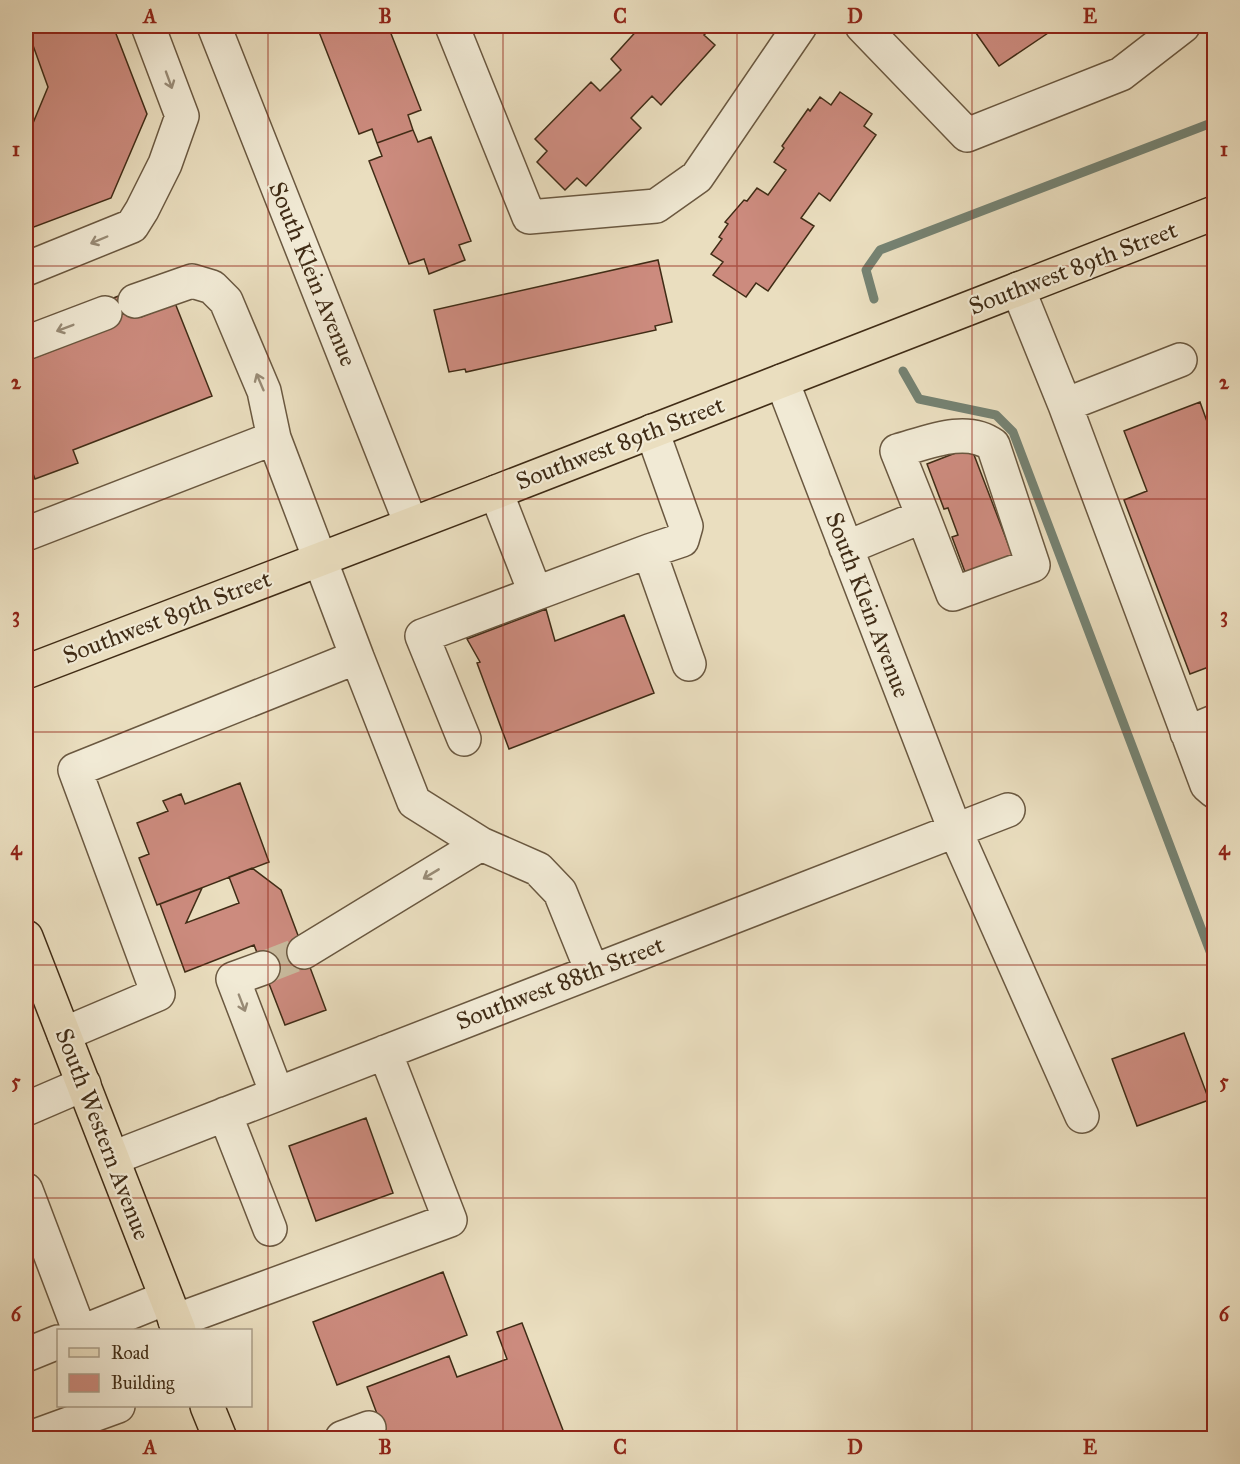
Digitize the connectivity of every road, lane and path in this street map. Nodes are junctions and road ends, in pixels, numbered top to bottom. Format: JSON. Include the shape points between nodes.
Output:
{"nodes":[{"id":1,"x":148,"y":26,"type":"edge"},
{"id":2,"x":214,"y":26,"type":"edge"},
{"id":3,"x":452,"y":26,"type":"edge"},
{"id":4,"x":801,"y":26,"type":"edge"},
{"id":5,"x":862,"y":26,"type":"edge"},
{"id":6,"x":1183,"y":26,"type":"edge"},
{"id":7,"x":1215,"y":213,"type":"edge"},
{"id":8,"x":26,"y":269,"type":"edge"},
{"id":9,"x":1018,"y":289,"type":"junction"},
{"id":10,"x":135,"y":301,"type":"dead end"},
{"id":11,"x":105,"y":313,"type":"dead end"},
{"id":12,"x":26,"y":343,"type":"edge"},
{"id":13,"x":1180,"y":360,"type":"dead end"},
{"id":14,"x":782,"y":381,"type":"junction"},
{"id":15,"x":1065,"y":405,"type":"junction"},
{"id":16,"x":652,"y":431,"type":"junction"},
{"id":17,"x":274,"y":438,"type":"junction"},
{"id":18,"x":496,"y":492,"type":"junction"},
{"id":19,"x":923,"y":516,"type":"junction"},
{"id":20,"x":411,"y":524,"type":"junction"},
{"id":21,"x":26,"y":534,"type":"edge"},
{"id":22,"x":846,"y":548,"type":"junction"},
{"id":23,"x":649,"y":552,"type":"junction"},
{"id":24,"x":318,"y":559,"type":"junction"},
{"id":25,"x":535,"y":592,"type":"junction"},
{"id":26,"x":357,"y":657,"type":"junction"},
{"id":27,"x":689,"y":664,"type":"dead end"},
{"id":28,"x":26,"y":672,"type":"edge"},
{"id":29,"x":1201,"y":728,"type":"edge"},
{"id":30,"x":464,"y":739,"type":"dead end"},
{"id":31,"x":1215,"y":791,"type":"edge"},
{"id":32,"x":1008,"y":810,"type":"dead end"},
{"id":33,"x":955,"y":830,"type":"junction"},
{"id":34,"x":481,"y":844,"type":"junction"},
{"id":35,"x":26,"y":937,"type":"edge"},
{"id":36,"x":304,"y":951,"type":"tunnel mouth"},
{"id":37,"x":263,"y":968,"type":"tunnel mouth"},
{"id":38,"x":592,"y":971,"type":"junction"},
{"id":39,"x":64,"y":1034,"type":"junction"},
{"id":40,"x":385,"y":1052,"type":"junction"},
{"id":41,"x":84,"y":1084,"type":"junction"},
{"id":42,"x":277,"y":1094,"type":"junction"},
{"id":43,"x":26,"y":1109,"type":"edge"},
{"id":44,"x":225,"y":1114,"type":"junction"},
{"id":45,"x":1082,"y":1116,"type":"dead end"},
{"id":46,"x":112,"y":1158,"type":"junction"},
{"id":47,"x":26,"y":1190,"type":"edge"},
{"id":48,"x":270,"y":1229,"type":"dead end"},
{"id":49,"x":173,"y":1316,"type":"edge"},
{"id":50,"x":79,"y":1329,"type":"edge"},
{"id":51,"x":93,"y":1329,"type":"edge"},
{"id":52,"x":57,"y":1342,"type":"edge"},
{"id":53,"x":26,"y":1355,"type":"edge"},
{"id":54,"x":207,"y":1407,"type":"edge"},
{"id":55,"x":107,"y":1419,"type":"edge"},
{"id":56,"x":30,"y":1438,"type":"edge"},
{"id":57,"x":220,"y":1438,"type":"edge"}],
"edges":[{"from":1,"to":8,"type":"street","one_way":true,"via":[[182,116],[165,164],[142,210],[132,226]]},
{"from":2,"to":20,"type":"street","name":"South Klein Avenue"},
{"from":3,"to":4,"type":"street","via":[[529,217],[656,206],[673,195],[697,177]]},
{"from":5,"to":6,"type":"street","via":[[967,135],[1121,75]]},
{"from":7,"to":9,"type":"main road","name":"Southwest 89th Street"},
{"from":9,"to":14,"type":"main road","name":"Southwest 89th Street"},
{"from":9,"to":15,"type":"street"},
{"from":17,"to":10,"type":"street","one_way":true,"via":[[264,391],[226,301],[212,287],[192,281]]},
{"from":11,"to":12,"type":"street","one_way":true},
{"from":13,"to":15,"type":"street"},
{"from":14,"to":16,"type":"main road","name":"Southwest 89th Street"},
{"from":14,"to":22,"type":"street","name":"South Klein Avenue"},
{"from":15,"to":29,"type":"street"},
{"from":16,"to":18,"type":"main road","name":"Southwest 89th Street"},
{"from":16,"to":23,"type":"street","via":[[686,526],[682,540]]},
{"from":17,"to":21,"type":"street"},
{"from":17,"to":24,"type":"street"},
{"from":18,"to":20,"type":"main road","name":"Southwest 89th Street"},
{"from":18,"to":25,"type":"street"},
{"from":19,"to":19,"type":"street","via":[[897,451],[954,436],[983,438],[993,445],[1034,565],[953,594]]},
{"from":19,"to":22,"type":"street"},
{"from":20,"to":24,"type":"main road","name":"Southwest 89th Street"},
{"from":22,"to":33,"type":"street","name":"South Klein Avenue"},
{"from":23,"to":25,"type":"street"},
{"from":23,"to":27,"type":"street"},
{"from":24,"to":26,"type":"street"},
{"from":24,"to":28,"type":"main road","name":"Southwest 89th Street"},
{"from":25,"to":30,"type":"street","via":[[422,636]]},
{"from":26,"to":34,"type":"street","via":[[414,802]]},
{"from":26,"to":39,"type":"street","via":[[75,770],[158,994]]},
{"from":29,"to":31,"type":"street","via":[[1207,785]]},
{"from":32,"to":33,"type":"street","name":"Southwest 88th Street"},
{"from":33,"to":38,"type":"street","name":"Southwest 88th Street"},
{"from":33,"to":45,"type":"street","name":"South Klein Avenue"},
{"from":34,"to":36,"type":"street","one_way":true},
{"from":34,"to":38,"type":"street","via":[[538,869],[560,892]]},
{"from":35,"to":39,"type":"main road","name":"South Western Avenue"},
{"from":37,"to":42,"type":"street","one_way":true,"via":[[232,979]]},
{"from":38,"to":40,"type":"street","name":"Southwest 88th Street"},
{"from":39,"to":41,"type":"main road","name":"South Western Avenue"},
{"from":40,"to":42,"type":"street","name":"Southwest 88th Street"},
{"from":40,"to":49,"type":"street","via":[[450,1220]]},
{"from":41,"to":43,"type":"street"},
{"from":41,"to":46,"type":"main road","name":"South Western Avenue"},
{"from":42,"to":44,"type":"street","name":"Southwest 88th Street"},
{"from":44,"to":46,"type":"street","name":"Southwest 88th Street"},
{"from":44,"to":48,"type":"street"},
{"from":46,"to":49,"type":"main road","name":"South Western Avenue"},
{"from":47,"to":50,"type":"street"},
{"from":49,"to":51,"type":"street"},
{"from":52,"to":53,"type":"street"},
{"from":54,"to":57,"type":"main road"},
{"from":55,"to":56,"type":"street"}]}
